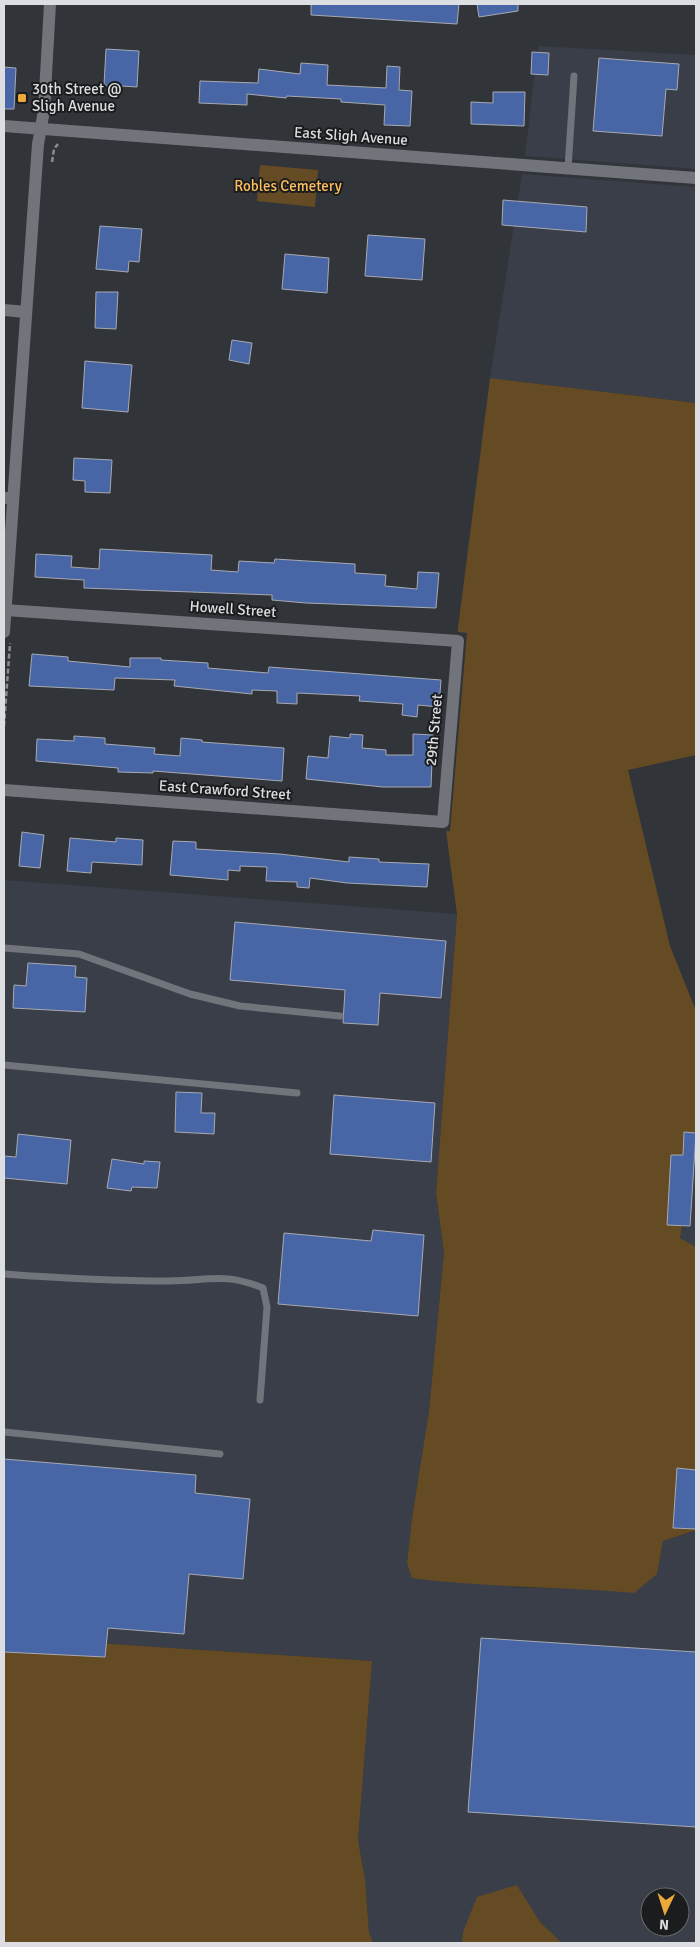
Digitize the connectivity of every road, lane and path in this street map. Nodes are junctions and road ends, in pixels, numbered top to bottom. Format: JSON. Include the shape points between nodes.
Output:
{"nodes":[{"id":1,"x":50,"y":4,"type":"edge"},
{"id":2,"x":574,"y":76,"type":"dead end"},
{"id":3,"x":4,"y":126,"type":"edge"},
{"id":4,"x":41,"y":128,"type":"junction"},
{"id":5,"x":568,"y":168,"type":"junction"},
{"id":6,"x":696,"y":178,"type":"edge"},
{"id":7,"x":4,"y":310,"type":"edge"},
{"id":8,"x":26,"y":312,"type":"junction"},
{"id":9,"x":8,"y":498,"type":"edge"},
{"id":10,"x":5,"y":610,"type":"junction"},
{"id":11,"x":4,"y":632,"type":"edge"},
{"id":12,"x":458,"y":641,"type":"joint"},
{"id":13,"x":4,"y":790,"type":"edge"},
{"id":14,"x":443,"y":822,"type":"joint"},
{"id":15,"x":4,"y":948,"type":"edge"},
{"id":16,"x":340,"y":1016,"type":"dead end"},
{"id":17,"x":4,"y":1064,"type":"edge"},
{"id":18,"x":297,"y":1093,"type":"dead end"},
{"id":19,"x":4,"y":1274,"type":"edge"},
{"id":20,"x":260,"y":1400,"type":"dead end"},
{"id":21,"x":4,"y":1432,"type":"edge"},
{"id":22,"x":220,"y":1454,"type":"dead end"}],
"edges":[{"from":1,"to":4,"type":"street"},
{"from":2,"to":5,"type":"lane"},
{"from":3,"to":4,"type":"street","name":"East Sligh Avenue"},
{"from":4,"to":5,"type":"street","name":"East Sligh Avenue"},
{"from":4,"to":8,"type":"street"},
{"from":5,"to":6,"type":"street","name":"East Sligh Avenue"},
{"from":7,"to":8,"type":"street"},
{"from":8,"to":9,"type":"street"},
{"from":9,"to":10,"type":"street"},
{"from":10,"to":11,"type":"street"},
{"from":10,"to":12,"type":"street","name":"Howell Street"},
{"from":12,"to":14,"type":"street","name":"29th Street"},
{"from":13,"to":14,"type":"street","name":"East Crawford Street"},
{"from":15,"to":16,"type":"lane","via":[[79,954],[190,994],[240,1006]]},
{"from":17,"to":18,"type":"lane"},
{"from":19,"to":20,"type":"lane","via":[[170,1282],[227,1277],[263,1288],[267,1307]]},
{"from":21,"to":22,"type":"lane"}]}
